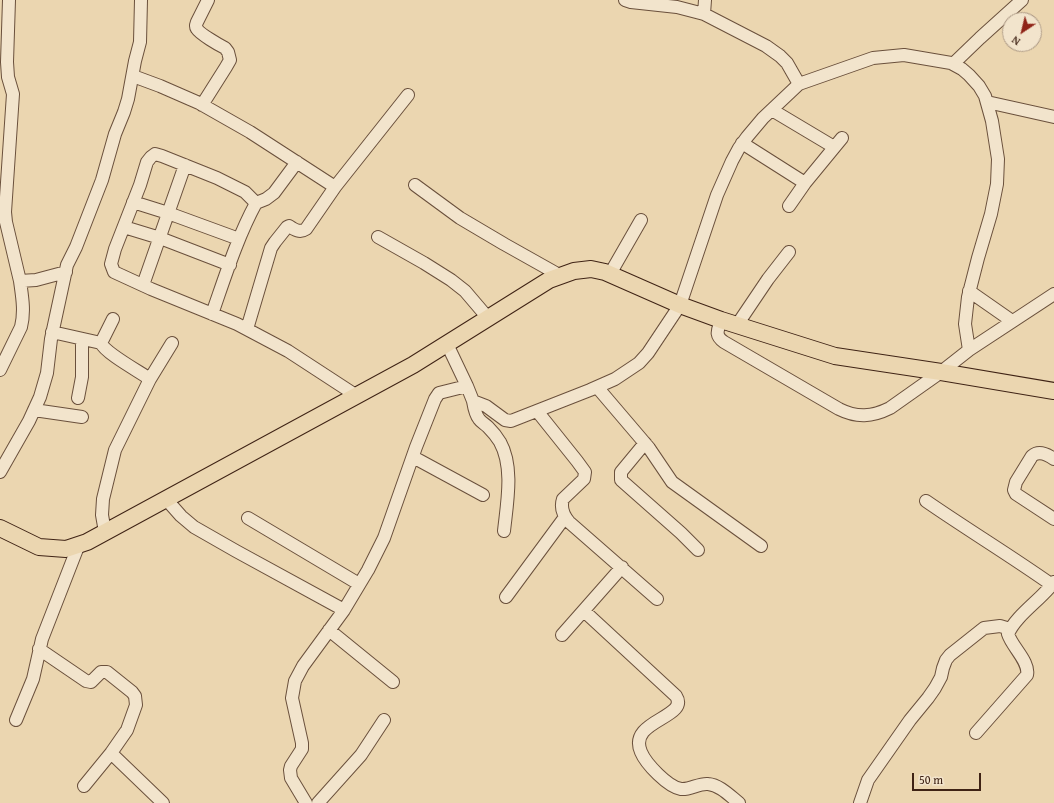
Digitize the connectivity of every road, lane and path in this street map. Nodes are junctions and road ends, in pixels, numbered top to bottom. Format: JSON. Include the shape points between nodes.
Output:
{"nodes":[{"id":1,"x":9,"y":0,"type":"edge"},
{"id":2,"x":141,"y":0,"type":"edge"},
{"id":3,"x":208,"y":0,"type":"edge"},
{"id":4,"x":625,"y":0,"type":"edge"},
{"id":5,"x":705,"y":0,"type":"edge"},
{"id":6,"x":1022,"y":0,"type":"edge"},
{"id":7,"x":704,"y":14,"type":"junction"},
{"id":8,"x":953,"y":64,"type":"junction"},
{"id":9,"x":133,"y":76,"type":"junction"},
{"id":10,"x":799,"y":84,"type":"junction"},
{"id":11,"x":408,"y":95,"type":"dead end"},
{"id":12,"x":987,"y":102,"type":"junction"},
{"id":13,"x":202,"y":105,"type":"junction"},
{"id":14,"x":772,"y":110,"type":"junction"},
{"id":15,"x":1054,"y":117,"type":"edge"},
{"id":16,"x":842,"y":138,"type":"dead end"},
{"id":17,"x":742,"y":143,"type":"junction"},
{"id":18,"x":5,"y":148,"type":"edge"},
{"id":19,"x":834,"y":148,"type":"junction"},
{"id":20,"x":297,"y":162,"type":"junction"},
{"id":21,"x":185,"y":165,"type":"junction"},
{"id":22,"x":805,"y":182,"type":"junction"},
{"id":23,"x":415,"y":185,"type":"dead end"},
{"id":24,"x":335,"y":187,"type":"junction"},
{"id":25,"x":133,"y":202,"type":"junction"},
{"id":26,"x":256,"y":203,"type":"junction"},
{"id":27,"x":789,"y":206,"type":"dead end"},
{"id":28,"x":168,"y":214,"type":"junction"},
{"id":29,"x":642,"y":220,"type":"dead end"},
{"id":30,"x":3,"y":221,"type":"edge"},
{"id":31,"x":124,"y":227,"type":"junction"},
{"id":32,"x":378,"y":237,"type":"dead end"},
{"id":33,"x":160,"y":238,"type":"junction"},
{"id":34,"x":239,"y":239,"type":"junction"},
{"id":35,"x":788,"y":252,"type":"dead end"},
{"id":36,"x":230,"y":265,"type":"junction"},
{"id":37,"x":66,"y":272,"type":"junction"},
{"id":38,"x":610,"y":274,"type":"junction"},
{"id":39,"x":561,"y":276,"type":"junction"},
{"id":40,"x":27,"y":281,"type":"junction"},
{"id":41,"x":143,"y":285,"type":"junction"},
{"id":42,"x":969,"y":291,"type":"junction"},
{"id":43,"x":1054,"y":294,"type":"edge"},
{"id":44,"x":680,"y":305,"type":"junction"},
{"id":45,"x":212,"y":314,"type":"junction"},
{"id":46,"x":488,"y":318,"type":"junction"},
{"id":47,"x":113,"y":319,"type":"dead end"},
{"id":48,"x":721,"y":320,"type":"junction"},
{"id":49,"x":1012,"y":321,"type":"junction"},
{"id":50,"x":737,"y":325,"type":"junction"},
{"id":51,"x":247,"y":329,"type":"junction"},
{"id":52,"x":52,"y":332,"type":"junction"},
{"id":53,"x":82,"y":339,"type":"junction"},
{"id":54,"x":101,"y":343,"type":"junction"},
{"id":55,"x":172,"y":344,"type":"dead end"},
{"id":56,"x":447,"y":344,"type":"junction"},
{"id":57,"x":968,"y":350,"type":"junction"},
{"id":58,"x":0,"y":370,"type":"edge"},
{"id":59,"x":942,"y":372,"type":"junction"},
{"id":60,"x":150,"y":379,"type":"junction"},
{"id":61,"x":468,"y":386,"type":"junction"},
{"id":62,"x":597,"y":386,"type":"junction"},
{"id":63,"x":1054,"y":391,"type":"edge"},
{"id":64,"x":357,"y":396,"type":"junction"},
{"id":65,"x":78,"y":398,"type":"dead end"},
{"id":66,"x":473,"y":401,"type":"junction"},
{"id":67,"x":34,"y":410,"type":"junction"},
{"id":68,"x":537,"y":411,"type":"junction"},
{"id":69,"x":82,"y":417,"type":"dead end"},
{"id":70,"x":645,"y":443,"type":"junction"},
{"id":71,"x":413,"y":457,"type":"junction"},
{"id":72,"x":1054,"y":459,"type":"edge"},
{"id":73,"x":0,"y":472,"type":"edge"},
{"id":74,"x":484,"y":495,"type":"dead end"},
{"id":75,"x":166,"y":499,"type":"junction"},
{"id":76,"x":926,"y":501,"type":"dead end"},
{"id":77,"x":565,"y":517,"type":"junction"},
{"id":78,"x":248,"y":518,"type":"dead end"},
{"id":79,"x":1054,"y":519,"type":"edge"},
{"id":80,"x":0,"y":528,"type":"edge"},
{"id":81,"x":504,"y":531,"type":"dead end"},
{"id":82,"x":105,"y":532,"type":"junction"},
{"id":83,"x":79,"y":544,"type":"junction"},
{"id":84,"x":761,"y":546,"type":"dead end"},
{"id":85,"x":698,"y":550,"type":"dead end"},
{"id":86,"x":622,"y":567,"type":"junction"},
{"id":87,"x":1053,"y":583,"type":"edge"},
{"id":88,"x":359,"y":584,"type":"junction"},
{"id":89,"x":506,"y":597,"type":"dead end"},
{"id":90,"x":657,"y":599,"type":"dead end"},
{"id":91,"x":344,"y":610,"type":"junction"},
{"id":92,"x":584,"y":611,"type":"junction"},
{"id":93,"x":1010,"y":629,"type":"junction"},
{"id":94,"x":329,"y":630,"type":"junction"},
{"id":95,"x":562,"y":635,"type":"dead end"},
{"id":96,"x":39,"y":649,"type":"junction"},
{"id":97,"x":394,"y":682,"type":"dead end"},
{"id":98,"x":16,"y":720,"type":"dead end"},
{"id":99,"x":384,"y":720,"type":"dead end"},
{"id":100,"x":976,"y":733,"type":"dead end"},
{"id":101,"x":112,"y":753,"type":"junction"},
{"id":102,"x":84,"y":786,"type":"dead end"},
{"id":103,"x":163,"y":803,"type":"edge"},
{"id":104,"x":306,"y":803,"type":"edge"},
{"id":105,"x":318,"y":803,"type":"edge"},
{"id":106,"x":738,"y":803,"type":"edge"},
{"id":107,"x":860,"y":803,"type":"edge"}],
"edges":[{"from":1,"to":18,"type":"street","via":[[7,62],[13,94]]},
{"from":2,"to":9,"type":"street","via":[[140,42]]},
{"from":3,"to":13,"type":"street","via":[[197,22],[197,29],[225,48],[230,60]]},
{"from":4,"to":7,"type":"street","via":[[677,7]]},
{"from":5,"to":7,"type":"street"},
{"from":6,"to":8,"type":"street"},
{"from":7,"to":10,"type":"street","via":[[780,56]]},
{"from":8,"to":10,"type":"street","via":[[904,56],[873,58]]},
{"from":8,"to":12,"type":"street","via":[[979,86]]},
{"from":9,"to":13,"type":"street"},
{"from":9,"to":37,"type":"street","via":[[102,180]]},
{"from":10,"to":14,"type":"street"},
{"from":11,"to":24,"type":"street"},
{"from":12,"to":15,"type":"street"},
{"from":12,"to":42,"type":"street","via":[[998,159],[997,184]]},
{"from":13,"to":20,"type":"street"},
{"from":14,"to":17,"type":"street"},
{"from":14,"to":19,"type":"street"},
{"from":16,"to":19,"type":"street"},
{"from":17,"to":22,"type":"street"},
{"from":17,"to":44,"type":"street","via":[[717,195]]},
{"from":18,"to":30,"type":"street","via":[[7,186]]},
{"from":19,"to":22,"type":"street"},
{"from":20,"to":24,"type":"street"},
{"from":20,"to":26,"type":"street","via":[[274,193]]},
{"from":21,"to":25,"type":"street","via":[[155,154],[147,162]]},
{"from":21,"to":26,"type":"street","via":[[245,192]]},
{"from":21,"to":28,"type":"street"},
{"from":22,"to":27,"type":"street"},
{"from":23,"to":39,"type":"street","via":[[465,221]]},
{"from":24,"to":51,"type":"street","via":[[306,229],[299,231],[289,226],[275,242]]},
{"from":25,"to":28,"type":"street"},
{"from":25,"to":31,"type":"street"},
{"from":26,"to":34,"type":"street"},
{"from":28,"to":33,"type":"street"},
{"from":28,"to":34,"type":"street"},
{"from":29,"to":38,"type":"street"},
{"from":30,"to":40,"type":"street"},
{"from":31,"to":33,"type":"street"},
{"from":31,"to":41,"type":"street","via":[[115,249],[112,269]]},
{"from":32,"to":46,"type":"street","via":[[451,280],[465,291]]},
{"from":33,"to":36,"type":"street"},
{"from":33,"to":41,"type":"street"},
{"from":34,"to":36,"type":"street"},
{"from":35,"to":50,"type":"street"},
{"from":36,"to":45,"type":"street"},
{"from":37,"to":40,"type":"street"},
{"from":37,"to":52,"type":"street"},
{"from":38,"to":39,"type":"main road","via":[[591,269]]},
{"from":38,"to":44,"type":"main road"},
{"from":39,"to":46,"type":"main road","via":[[549,280]]},
{"from":40,"to":58,"type":"street","via":[[21,327]]},
{"from":41,"to":45,"type":"street"},
{"from":42,"to":49,"type":"street"},
{"from":42,"to":57,"type":"street","via":[[965,324]]},
{"from":43,"to":49,"type":"street"},
{"from":44,"to":48,"type":"main road"},
{"from":44,"to":62,"type":"street","via":[[639,363],[615,379]]},
{"from":45,"to":51,"type":"street"},
{"from":46,"to":56,"type":"main road"},
{"from":47,"to":54,"type":"street"},
{"from":48,"to":50,"type":"main road"},
{"from":48,"to":59,"type":"street","via":[[718,330],[720,339],[839,409],[853,414],[863,416],[882,412]]},
{"from":49,"to":57,"type":"street"},
{"from":50,"to":59,"type":"main road","via":[[835,356]]},
{"from":51,"to":64,"type":"street","via":[[288,351]]},
{"from":52,"to":53,"type":"street"},
{"from":52,"to":67,"type":"street","via":[[47,373]]},
{"from":53,"to":54,"type":"street"},
{"from":53,"to":65,"type":"street","via":[[82,377]]},
{"from":54,"to":60,"type":"street","via":[[106,350]]},
{"from":55,"to":60,"type":"street"},
{"from":56,"to":61,"type":"street"},
{"from":56,"to":64,"type":"main road"},
{"from":57,"to":59,"type":"street"},
{"from":59,"to":63,"type":"main road"},
{"from":60,"to":82,"type":"street","via":[[115,450],[103,499]]},
{"from":61,"to":66,"type":"street"},
{"from":61,"to":71,"type":"street","via":[[439,393]]},
{"from":62,"to":68,"type":"street"},
{"from":62,"to":70,"type":"street"},
{"from":64,"to":75,"type":"main road"},
{"from":66,"to":68,"type":"street","via":[[486,406],[509,422]]},
{"from":66,"to":81,"type":"street","via":[[478,419],[500,442],[506,458],[508,494]]},
{"from":67,"to":69,"type":"street"},
{"from":67,"to":73,"type":"street"},
{"from":68,"to":77,"type":"street","via":[[585,472],[584,479],[563,499]]},
{"from":70,"to":84,"type":"street","via":[[672,482]]},
{"from":70,"to":85,"type":"street","via":[[621,472],[621,480]]},
{"from":71,"to":74,"type":"street"},
{"from":71,"to":88,"type":"street","via":[[384,538]]},
{"from":72,"to":79,"type":"street","via":[[1042,453],[1032,456],[1014,490],[1016,494]]},
{"from":75,"to":82,"type":"main road"},
{"from":75,"to":91,"type":"street","via":[[194,527]]},
{"from":76,"to":87,"type":"street"},
{"from":77,"to":86,"type":"street"},
{"from":77,"to":89,"type":"street"},
{"from":78,"to":88,"type":"street"},
{"from":80,"to":83,"type":"main road","via":[[39,547],[66,549]]},
{"from":82,"to":83,"type":"main road"},
{"from":83,"to":96,"type":"street"},
{"from":86,"to":90,"type":"street"},
{"from":86,"to":92,"type":"street"},
{"from":87,"to":93,"type":"street"},
{"from":88,"to":91,"type":"street"},
{"from":91,"to":94,"type":"street"},
{"from":92,"to":95,"type":"street"},
{"from":92,"to":106,"type":"street","via":[[678,699],[678,705],[642,732],[639,738],[641,752],[653,770],[673,786],[681,789],[708,784],[716,786]]},
{"from":93,"to":100,"type":"street","via":[[1009,637],[1024,661],[1027,675]]},
{"from":93,"to":107,"type":"street","via":[[1000,626],[984,628],[950,655],[935,688],[868,780]]},
{"from":94,"to":97,"type":"street"},
{"from":94,"to":104,"type":"street","via":[[303,666],[295,681],[292,698],[302,749],[291,766],[291,778]]},
{"from":96,"to":98,"type":"street","via":[[33,679]]},
{"from":96,"to":101,"type":"street","via":[[86,681],[91,682],[101,672],[107,672],[136,696],[136,705],[127,730]]},
{"from":99,"to":105,"type":"street","via":[[361,755]]},
{"from":101,"to":102,"type":"street"},
{"from":101,"to":103,"type":"street"}]}
